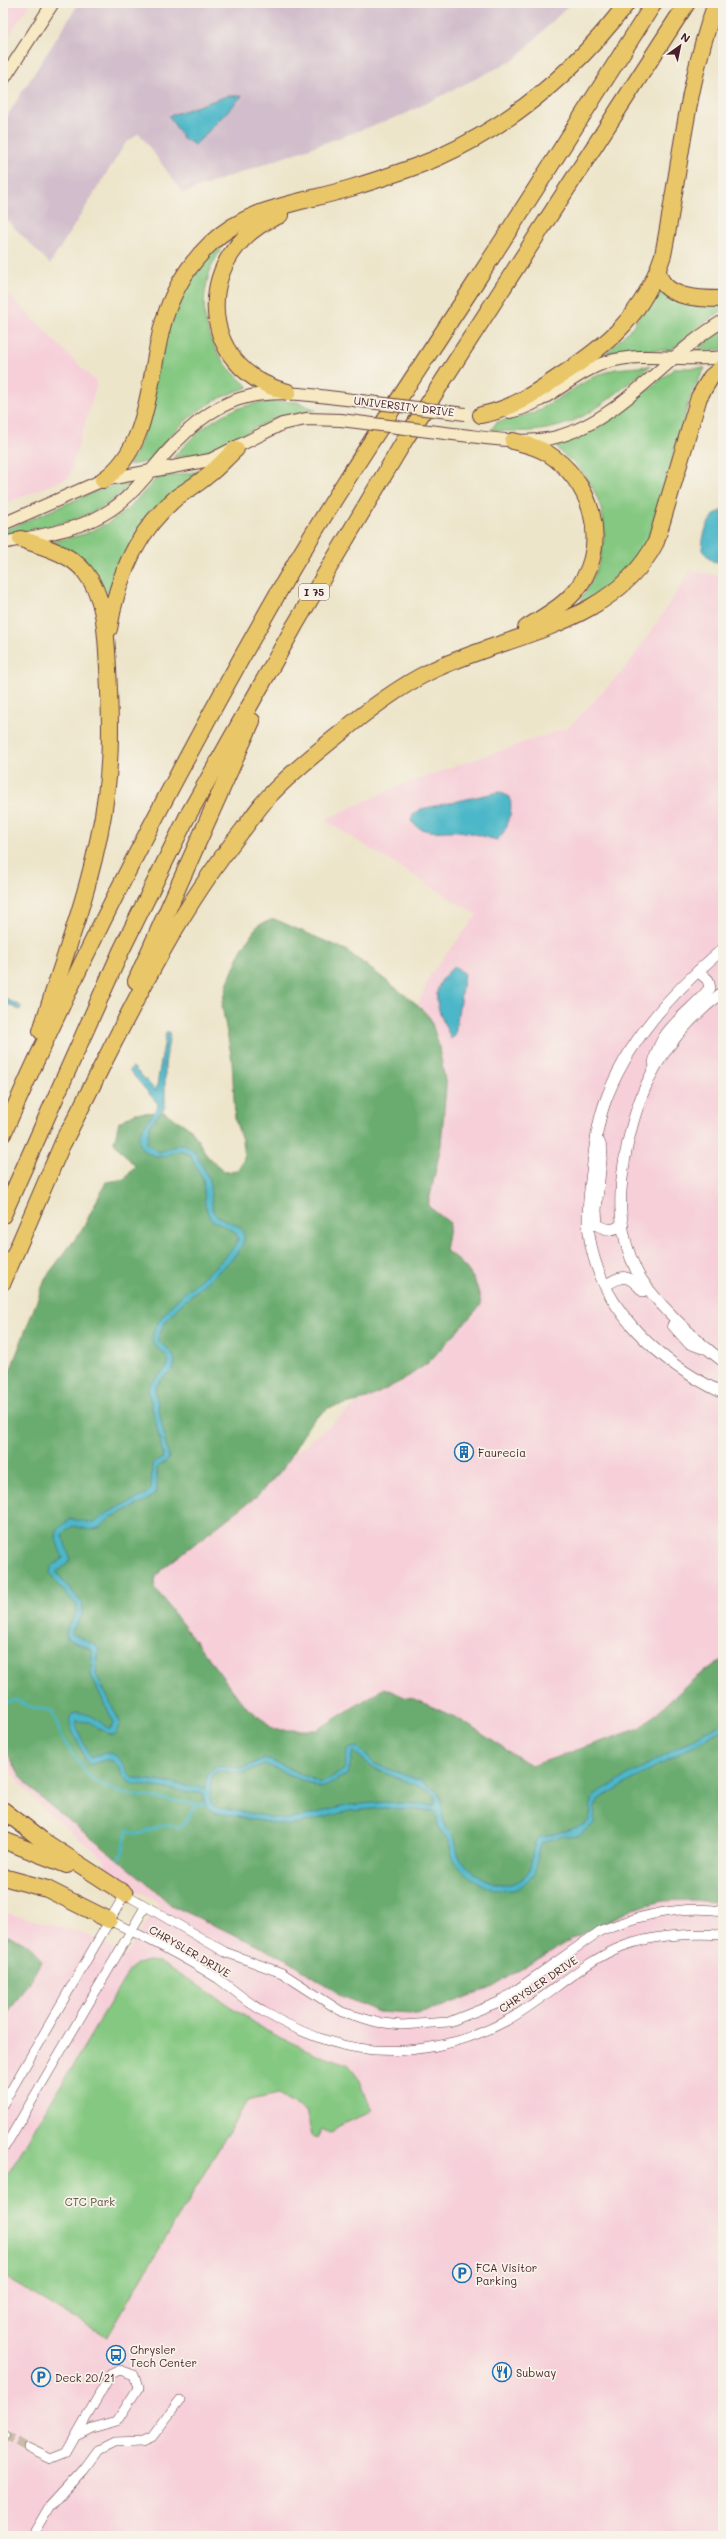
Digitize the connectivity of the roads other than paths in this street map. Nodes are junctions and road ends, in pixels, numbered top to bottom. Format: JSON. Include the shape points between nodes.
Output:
{"nodes":[{"id":1,"x":53,"y":3,"type":"edge"},
{"id":2,"x":627,"y":3,"type":"edge"},
{"id":3,"x":654,"y":3,"type":"edge"},
{"id":4,"x":687,"y":3,"type":"edge"},
{"id":5,"x":716,"y":3,"type":"edge"},
{"id":6,"x":3,"y":80,"type":"edge"},
{"id":7,"x":332,"y":194,"type":"junction"},
{"id":8,"x":658,"y":270,"type":"junction"},
{"id":9,"x":723,"y":299,"type":"edge"},
{"id":10,"x":723,"y":321,"type":"edge"},
{"id":11,"x":723,"y":357,"type":"edge"},
{"id":12,"x":674,"y":358,"type":"junction"},
{"id":13,"x":723,"y":367,"type":"edge"},
{"id":14,"x":288,"y":392,"type":"junction"},
{"id":15,"x":481,"y":415,"type":"junction"},
{"id":16,"x":513,"y":441,"type":"junction"},
{"id":17,"x":236,"y":449,"type":"junction"},
{"id":18,"x":150,"y":471,"type":"junction"},
{"id":19,"x":103,"y":480,"type":"junction"},
{"id":20,"x":3,"y":524,"type":"edge"},
{"id":21,"x":21,"y":539,"type":"junction"},
{"id":22,"x":3,"y":543,"type":"edge"},
{"id":23,"x":294,"y":625,"type":"junction"},
{"id":24,"x":499,"y":644,"type":"junction"},
{"id":25,"x":107,"y":646,"type":"junction"},
{"id":26,"x":723,"y":950,"type":"edge"},
{"id":27,"x":698,"y":971,"type":"junction"},
{"id":28,"x":723,"y":992,"type":"edge"},
{"id":29,"x":652,"y":1070,"type":"junction"},
{"id":30,"x":24,"y":1086,"type":"junction"},
{"id":31,"x":3,"y":1134,"type":"edge"},
{"id":32,"x":597,"y":1134,"type":"junction"},
{"id":33,"x":63,"y":1144,"type":"junction"},
{"id":34,"x":3,"y":1215,"type":"edge"},
{"id":35,"x":622,"y":1224,"type":"junction"},
{"id":36,"x":3,"y":1282,"type":"edge"},
{"id":37,"x":605,"y":1286,"type":"junction"},
{"id":38,"x":709,"y":1351,"type":"junction"},
{"id":39,"x":723,"y":1360,"type":"edge"},
{"id":40,"x":723,"y":1393,"type":"edge"},
{"id":41,"x":3,"y":1810,"type":"edge"},
{"id":42,"x":3,"y":1840,"type":"edge"},
{"id":43,"x":3,"y":1877,"type":"edge"},
{"id":44,"x":125,"y":1894,"type":"junction"},
{"id":45,"x":145,"y":1907,"type":"junction"},
{"id":46,"x":723,"y":1911,"type":"edge"},
{"id":47,"x":109,"y":1920,"type":"junction"},
{"id":48,"x":131,"y":1931,"type":"junction"},
{"id":49,"x":723,"y":1935,"type":"edge"},
{"id":50,"x":3,"y":2104,"type":"edge"},
{"id":51,"x":3,"y":2150,"type":"edge"},
{"id":52,"x":180,"y":2400,"type":"dead end"},
{"id":53,"x":76,"y":2436,"type":"junction"},
{"id":54,"x":28,"y":2448,"type":"tunnel mouth"},
{"id":55,"x":32,"y":2536,"type":"edge"}],
"edges":[{"from":1,"to":6,"type":"main road"},
{"from":2,"to":7,"type":"highway","via":[[597,40],[550,87],[494,128],[425,163]]},
{"from":3,"to":30,"type":"highway","number":"I 75","via":[[386,418],[271,605],[163,803]]},
{"from":4,"to":23,"type":"highway","number":"I 75","via":[[406,438]]},
{"from":5,"to":8,"type":"highway","via":[[693,77],[668,232]]},
{"from":7,"to":14,"type":"highway","via":[[270,219],[252,230],[238,243],[227,259],[217,289],[217,321],[223,341],[234,359],[258,381]]},
{"from":7,"to":19,"type":"highway","via":[[277,206],[247,218],[219,236],[189,268],[177,287],[164,319],[136,439],[118,468]]},
{"from":8,"to":9,"type":"highway","via":[[663,284],[674,292],[693,297]]},
{"from":8,"to":15,"type":"highway","via":[[636,311],[606,344],[523,401]]},
{"from":10,"to":12,"type":"main road","name":"UNIVERSITY DRIVE"},
{"from":11,"to":12,"type":"main road","name":"UNIVERSITY DRIVE"},
{"from":12,"to":15,"type":"main road","name":"UNIVERSITY DRIVE","via":[[628,358],[607,362],[526,407]]},
{"from":12,"to":16,"type":"main road","name":"UNIVERSITY DRIVE","via":[[588,424],[567,434],[547,439]]},
{"from":13,"to":24,"type":"highway","via":[[711,377],[699,397],[660,532],[638,570],[619,589],[596,604],[553,625]]},
{"from":14,"to":15,"type":"main road","name":"UNIVERSITY DRIVE","bridge":true},
{"from":14,"to":18,"type":"main road","name":"UNIVERSITY DRIVE","via":[[242,397],[216,408],[185,431]]},
{"from":16,"to":17,"type":"main road","name":"UNIVERSITY DRIVE","bridge":true,"via":[[316,418],[289,422],[260,434]]},
{"from":16,"to":24,"type":"highway","via":[[547,453],[572,475],[584,493],[592,513],[594,545],[586,575],[566,601]]},
{"from":17,"to":18,"type":"main road","name":"UNIVERSITY DRIVE","via":[[200,463]]},
{"from":17,"to":25,"type":"highway","via":[[207,477],[169,505],[137,543],[117,586]]},
{"from":18,"to":19,"type":"main road","name":"UNIVERSITY DRIVE"},
{"from":18,"to":21,"type":"main road","name":"UNIVERSITY DRIVE","via":[[122,502],[98,518],[71,528]]},
{"from":19,"to":20,"type":"main road","name":"UNIVERSITY DRIVE"},
{"from":21,"to":22,"type":"main road","name":"UNIVERSITY DRIVE"},
{"from":21,"to":25,"type":"highway","via":[[60,553],[84,571],[94,585],[100,601]]},
{"from":23,"to":33,"type":"highway"},
{"from":23,"to":34,"type":"highway","number":"I 75","via":[[187,817],[121,951]]},
{"from":24,"to":33,"type":"highway","via":[[428,672],[406,686],[342,731],[272,793],[213,868],[166,944]]},
{"from":25,"to":30,"type":"highway","via":[[110,735],[103,813],[93,864]]},
{"from":26,"to":27,"type":"street"},
{"from":27,"to":29,"type":"street","via":[[708,980],[710,988],[657,1046]]},
{"from":27,"to":32,"type":"street","via":[[655,1016],[624,1059],[603,1107]]},
{"from":28,"to":29,"type":"street","via":[[690,1020],[662,1053]]},
{"from":29,"to":35,"type":"street","via":[[642,1091],[630,1131],[620,1193]]},
{"from":30,"to":31,"type":"highway","number":"I 75"},
{"from":32,"to":35,"type":"street","via":[[602,1150],[596,1210],[598,1226],[608,1231],[617,1229]]},
{"from":32,"to":37,"type":"street","via":[[588,1224],[594,1260]]},
{"from":33,"to":36,"type":"highway"},
{"from":35,"to":38,"type":"street","via":[[638,1273],[651,1291]]},
{"from":37,"to":38,"type":"street","via":[[619,1277],[629,1278],[689,1343]]},
{"from":37,"to":40,"type":"street","via":[[621,1314],[650,1345]]},
{"from":38,"to":39,"type":"street"},
{"from":41,"to":44,"type":"highway","via":[[42,1840]]},
{"from":42,"to":44,"type":"highway","via":[[70,1866]]},
{"from":43,"to":47,"type":"highway","via":[[47,1889]]},
{"from":44,"to":45,"type":"street","name":"CHRYSLER DRIVE"},
{"from":44,"to":47,"type":"street"},
{"from":45,"to":46,"type":"street","name":"CHRYSLER DRIVE","via":[[225,1952],[282,1973],[342,2012],[376,2022],[401,2025],[449,2022],[499,2002],[600,1931],[615,1924],[676,1910]]},
{"from":45,"to":48,"type":"street","name":"CHRYSLER DRIVE"},
{"from":47,"to":48,"type":"street","name":"CHRYSLER DRIVE"},
{"from":47,"to":50,"type":"street"},
{"from":48,"to":49,"type":"street","name":"CHRYSLER DRIVE","via":[[216,1978],[263,2012],[309,2034],[358,2048],[404,2052],[465,2038],[506,2021],[587,1965],[618,1949],[650,1939],[695,1933]]},
{"from":48,"to":51,"type":"street","name":"CHRYSLER DRIVE"},
{"from":52,"to":55,"type":"street","via":[[152,2437],[143,2441],[114,2442],[98,2450],[49,2506]]},
{"from":53,"to":53,"type":"street","via":[[122,2417],[138,2388],[134,2375],[120,2370],[111,2374]]},
{"from":53,"to":54,"type":"street","via":[[66,2453],[56,2459],[44,2458]]}]}
